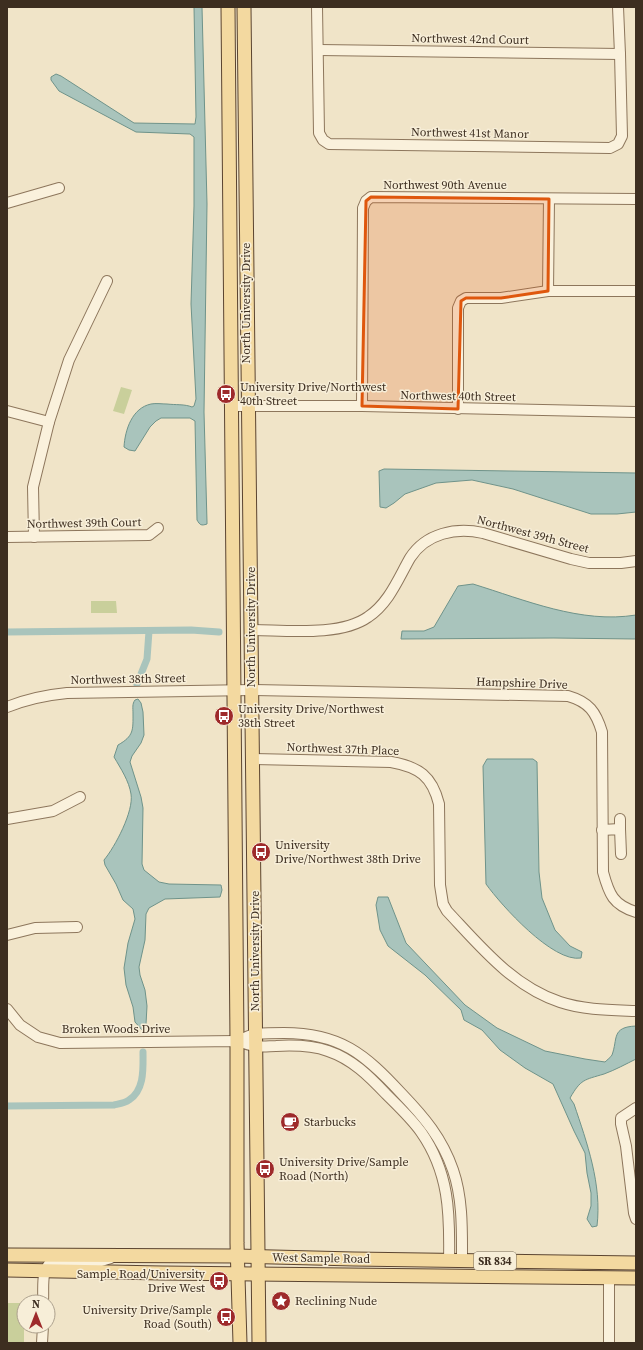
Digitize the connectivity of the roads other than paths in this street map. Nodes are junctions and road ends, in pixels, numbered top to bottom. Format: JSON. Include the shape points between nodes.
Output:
{"nodes":[{"id":1,"x":228,"y":7,"type":"edge"},
{"id":2,"x":244,"y":7,"type":"edge"},
{"id":3,"x":317,"y":7,"type":"edge"},
{"id":4,"x":618,"y":7,"type":"edge"},
{"id":5,"x":319,"y":50,"type":"junction"},
{"id":6,"x":620,"y":54,"type":"junction"},
{"id":7,"x":59,"y":188,"type":"dead end"},
{"id":8,"x":549,"y":199,"type":"junction"},
{"id":9,"x":636,"y":200,"type":"edge"},
{"id":10,"x":7,"y":203,"type":"edge"},
{"id":11,"x":107,"y":281,"type":"dead end"},
{"id":12,"x":548,"y":291,"type":"junction"},
{"id":13,"x":636,"y":291,"type":"edge"},
{"id":14,"x":232,"y":406,"type":"junction"},
{"id":15,"x":247,"y":406,"type":"junction"},
{"id":16,"x":362,"y":406,"type":"junction"},
{"id":17,"x":458,"y":409,"type":"junction"},
{"id":18,"x":7,"y":411,"type":"edge"},
{"id":19,"x":636,"y":412,"type":"edge"},
{"id":20,"x":49,"y":422,"type":"junction"},
{"id":21,"x":158,"y":528,"type":"dead end"},
{"id":22,"x":7,"y":537,"type":"edge"},
{"id":23,"x":34,"y":537,"type":"junction"},
{"id":24,"x":636,"y":561,"type":"edge"},
{"id":25,"x":251,"y":630,"type":"junction"},
{"id":26,"x":234,"y":690,"type":"junction"},
{"id":27,"x":252,"y":690,"type":"junction"},
{"id":28,"x":7,"y":707,"type":"edge"},
{"id":29,"x":253,"y":759,"type":"junction"},
{"id":30,"x":80,"y":797,"type":"dead end"},
{"id":31,"x":7,"y":819,"type":"edge"},
{"id":32,"x":602,"y":830,"type":"junction"},
{"id":33,"x":621,"y":854,"type":"dead end"},
{"id":34,"x":236,"y":885,"type":"junction"},
{"id":35,"x":255,"y":885,"type":"junction"},
{"id":36,"x":255,"y":903,"type":"junction"},
{"id":37,"x":236,"y":904,"type":"junction"},
{"id":38,"x":636,"y":912,"type":"edge"},
{"id":39,"x":77,"y":927,"type":"dead end"},
{"id":40,"x":7,"y":935,"type":"edge"},
{"id":41,"x":7,"y":1009,"type":"edge"},
{"id":42,"x":636,"y":1011,"type":"edge"},
{"id":43,"x":291,"y":1033,"type":"junction"},
{"id":44,"x":256,"y":1040,"type":"junction"},
{"id":45,"x":237,"y":1041,"type":"junction"},
{"id":46,"x":291,"y":1045,"type":"junction"},
{"id":47,"x":368,"y":1060,"type":"junction"},
{"id":48,"x":358,"y":1067,"type":"junction"},
{"id":49,"x":636,"y":1108,"type":"edge"},
{"id":50,"x":423,"y":1116,"type":"junction"},
{"id":51,"x":414,"y":1123,"type":"junction"},
{"id":52,"x":458,"y":1189,"type":"junction"},
{"id":53,"x":446,"y":1191,"type":"junction"},
{"id":54,"x":636,"y":1219,"type":"edge"},
{"id":55,"x":7,"y":1255,"type":"edge"},
{"id":56,"x":43,"y":1255,"type":"junction"},
{"id":57,"x":120,"y":1256,"type":"junction"},
{"id":58,"x":237,"y":1256,"type":"junction"},
{"id":59,"x":258,"y":1257,"type":"junction"},
{"id":60,"x":449,"y":1260,"type":"junction"},
{"id":61,"x":462,"y":1261,"type":"junction"},
{"id":62,"x":7,"y":1262,"type":"edge"},
{"id":63,"x":592,"y":1262,"type":"junction"},
{"id":64,"x":636,"y":1263,"type":"edge"},
{"id":65,"x":7,"y":1270,"type":"edge"},
{"id":66,"x":636,"y":1270,"type":"edge"},
{"id":67,"x":44,"y":1271,"type":"junction"},
{"id":68,"x":238,"y":1274,"type":"junction"},
{"id":69,"x":259,"y":1274,"type":"junction"},
{"id":70,"x":505,"y":1277,"type":"junction"},
{"id":71,"x":609,"y":1278,"type":"junction"},
{"id":72,"x":636,"y":1278,"type":"edge"},
{"id":73,"x":43,"y":1294,"type":"edge"},
{"id":74,"x":240,"y":1343,"type":"edge"},
{"id":75,"x":259,"y":1343,"type":"edge"},
{"id":76,"x":609,"y":1343,"type":"edge"}],
"edges":[{"from":1,"to":14,"type":"main road","name":"North University Drive"},
{"from":2,"to":15,"type":"main road","name":"North University Drive"},
{"from":3,"to":5,"type":"street"},
{"from":4,"to":6,"type":"street"},
{"from":5,"to":6,"type":"street","name":"Northwest 42nd Court"},
{"from":5,"to":6,"type":"street","name":"Northwest 41st Manor","via":[[319,133],[329,144],[602,148],[618,144],[622,136]]},
{"from":7,"to":10,"type":"street"},
{"from":8,"to":9,"type":"street","name":"Northwest 90th Avenue"},
{"from":8,"to":12,"type":"street"},
{"from":8,"to":16,"type":"street","name":"Northwest 90th Avenue","via":[[371,197],[366,201],[363,208]]},
{"from":11,"to":20,"type":"street","via":[[69,360]]},
{"from":12,"to":13,"type":"street"},
{"from":12,"to":17,"type":"street","via":[[501,298],[466,298],[461,301],[458,308]]},
{"from":14,"to":15,"type":"street","name":"Northwest 40th Street"},
{"from":14,"to":26,"type":"main road","name":"North University Drive"},
{"from":15,"to":16,"type":"street","name":"Northwest 40th Street"},
{"from":15,"to":25,"type":"main road","name":"North University Drive"},
{"from":16,"to":17,"type":"street","name":"Northwest 40th Street"},
{"from":17,"to":19,"type":"street","name":"Northwest 40th Street"},
{"from":18,"to":20,"type":"street"},
{"from":20,"to":23,"type":"street","via":[[33,486]]},
{"from":21,"to":23,"type":"street","name":"Northwest 39th Court","via":[[149,535]]},
{"from":22,"to":23,"type":"street","name":"Northwest 39th Court"},
{"from":24,"to":25,"type":"street","name":"Northwest 39th Street","via":[[589,562],[472,530],[445,532],[431,538],[420,547],[411,557],[388,597],[368,617],[357,623],[329,630]]},
{"from":25,"to":27,"type":"main road","name":"North University Drive"},
{"from":26,"to":27,"type":"street","name":"Northwest 38th Street"},
{"from":26,"to":28,"type":"street","name":"Northwest 38th Street","via":[[67,693],[46,695]]},
{"from":26,"to":34,"type":"main road","name":"North University Drive"},
{"from":27,"to":29,"type":"main road","name":"North University Drive"},
{"from":27,"to":32,"type":"street","name":"Hampshire Drive","via":[[568,696],[579,699],[590,707],[598,718],[602,732]]},
{"from":29,"to":35,"type":"main road","name":"North University Drive"},
{"from":29,"to":42,"type":"street","name":"Northwest 37th Place","via":[[391,762],[414,768],[430,781],[439,804],[440,885],[443,904],[447,911],[496,963],[527,987],[544,996],[577,1007]]},
{"from":30,"to":31,"type":"street","via":[[54,811]]},
{"from":32,"to":33,"type":"street","via":[[620,824]]},
{"from":32,"to":38,"type":"street","name":"Hampshire Drive","via":[[603,872],[607,888],[623,908]]},
{"from":34,"to":35,"type":"main road"},
{"from":34,"to":37,"type":"main road","name":"North University Drive"},
{"from":35,"to":36,"type":"main road","name":"North University Drive"},
{"from":36,"to":37,"type":"main road"},
{"from":36,"to":44,"type":"main road","name":"North University Drive"},
{"from":37,"to":45,"type":"main road","name":"North University Drive"},
{"from":39,"to":40,"type":"street","via":[[35,928]]},
{"from":41,"to":45,"type":"street","name":"Broken Woods Drive","via":[[20,1025],[38,1037],[60,1043]]},
{"from":43,"to":44,"type":"street","name":"Broken Woods Drive"},
{"from":43,"to":46,"type":"street"},
{"from":43,"to":47,"type":"street","name":"Broken Woods Drive","via":[[309,1034],[337,1042]]},
{"from":44,"to":45,"type":"street","name":"Broken Woods Drive"},
{"from":44,"to":46,"type":"street","name":"Broken Woods Drive"},
{"from":44,"to":59,"type":"main road","name":"North University Drive"},
{"from":45,"to":58,"type":"main road","name":"North University Drive"},
{"from":46,"to":48,"type":"street","name":"Broken Woods Drive","via":[[329,1051]]},
{"from":47,"to":48,"type":"street"},
{"from":47,"to":50,"type":"street","name":"Broken Woods Drive"},
{"from":48,"to":51,"type":"street","name":"Broken Woods Drive"},
{"from":49,"to":54,"type":"street","via":[[622,1118],[621,1124]]},
{"from":50,"to":51,"type":"street"},
{"from":50,"to":52,"type":"street","name":"Broken Woods Drive","via":[[444,1147]]},
{"from":51,"to":53,"type":"street","name":"Broken Woods Drive","via":[[433,1152]]},
{"from":52,"to":53,"type":"street"},
{"from":52,"to":61,"type":"street","name":"Broken Woods Drive","via":[[462,1223]]},
{"from":53,"to":60,"type":"street","name":"Broken Woods Drive","via":[[450,1222]]},
{"from":55,"to":56,"type":"main road","name":"West Sample Road"},
{"from":56,"to":57,"type":"main road","name":"West Sample Road"},
{"from":56,"to":62,"type":"main road","via":[[30,1262]]},
{"from":57,"to":58,"type":"main road","name":"West Sample Road"},
{"from":57,"to":67,"type":"street","via":[[98,1262],[53,1261]]},
{"from":58,"to":59,"type":"main road","name":"West Sample Road","number":"SR 834"},
{"from":58,"to":68,"type":"main road","name":"North University Drive"},
{"from":59,"to":60,"type":"main road","name":"West Sample Road","number":"SR 834"},
{"from":59,"to":69,"type":"main road","name":"North University Drive"},
{"from":60,"to":61,"type":"main road","name":"West Sample Road","number":"SR 834"},
{"from":61,"to":63,"type":"main road","name":"West Sample Road","number":"SR 834"},
{"from":63,"to":64,"type":"main road","name":"West Sample Road","number":"SR 834"},
{"from":63,"to":70,"type":"main road","via":[[586,1270],[526,1270]]},
{"from":65,"to":67,"type":"main road","name":"West Sample Road"},
{"from":66,"to":71,"type":"main road","via":[[620,1269],[613,1272]]},
{"from":67,"to":68,"type":"main road","name":"West Sample Road"},
{"from":67,"to":73,"type":"street"},
{"from":68,"to":69,"type":"main road","name":"West Sample Road"},
{"from":68,"to":74,"type":"main road","name":"North University Drive"},
{"from":69,"to":70,"type":"main road","name":"West Sample Road","number":"SR 834"},
{"from":69,"to":75,"type":"main road","name":"North University Drive"},
{"from":70,"to":71,"type":"main road","name":"West Sample Road","number":"SR 834"},
{"from":71,"to":72,"type":"main road","name":"West Sample Road","number":"SR 834"},
{"from":71,"to":76,"type":"street"}]}
